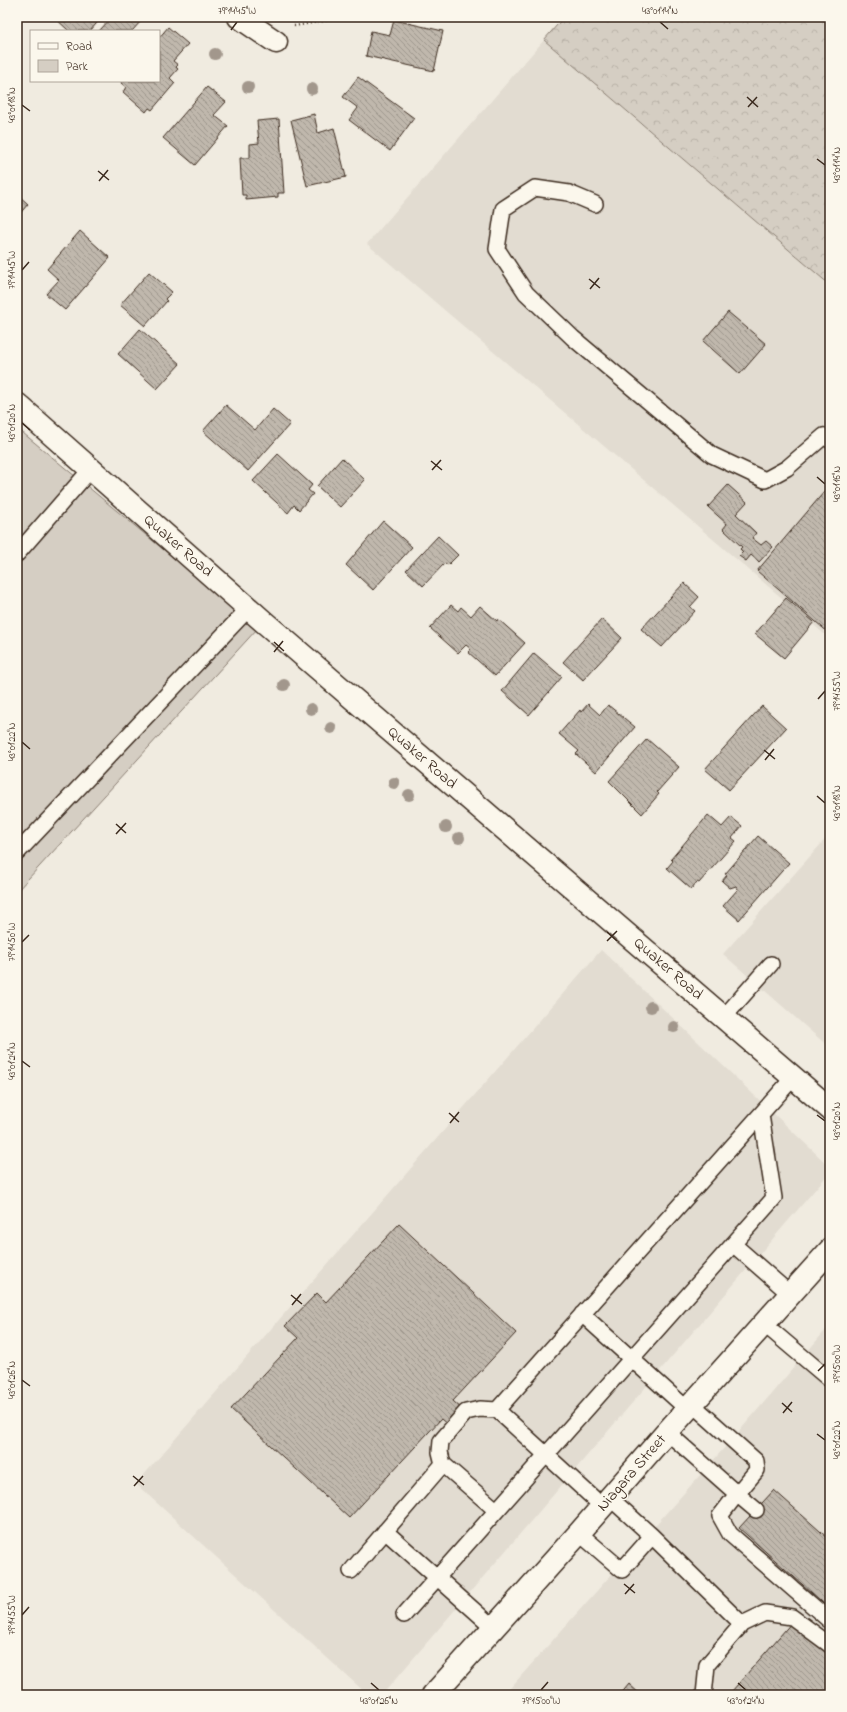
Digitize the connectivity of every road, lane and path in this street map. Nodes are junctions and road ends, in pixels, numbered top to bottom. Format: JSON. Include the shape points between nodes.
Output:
{"nodes":[{"id":1,"x":239,"y":17,"type":"edge"},
{"id":2,"x":347,"y":17,"type":"edge"},
{"id":3,"x":268,"y":37,"type":"joint"},
{"id":4,"x":595,"y":204,"type":"dead end"},
{"id":5,"x":17,"y":404,"type":"edge"},
{"id":6,"x":830,"y":440,"type":"edge"},
{"id":7,"x":91,"y":469,"type":"junction"},
{"id":8,"x":17,"y":554,"type":"edge"},
{"id":9,"x":249,"y":608,"type":"junction"},
{"id":10,"x":17,"y":853,"type":"edge"},
{"id":11,"x":770,"y":964,"type":"dead end"},
{"id":12,"x":724,"y":1017,"type":"junction"},
{"id":13,"x":794,"y":1078,"type":"junction"},
{"id":14,"x":830,"y":1109,"type":"edge"},
{"id":15,"x":761,"y":1115,"type":"junction"},
{"id":16,"x":733,"y":1244,"type":"junction"},
{"id":17,"x":830,"y":1250,"type":"edge"},
{"id":18,"x":790,"y":1294,"type":"junction"},
{"id":19,"x":582,"y":1314,"type":"junction"},
{"id":20,"x":764,"y":1324,"type":"junction"},
{"id":21,"x":632,"y":1358,"type":"junction"},
{"id":22,"x":830,"y":1380,"type":"edge"},
{"id":23,"x":690,"y":1407,"type":"junction"},
{"id":24,"x":497,"y":1410,"type":"junction"},
{"id":25,"x":667,"y":1432,"type":"junction"},
{"id":26,"x":545,"y":1454,"type":"junction"},
{"id":27,"x":443,"y":1464,"type":"junction"},
{"id":28,"x":737,"y":1494,"type":"junction"},
{"id":29,"x":606,"y":1502,"type":"junction"},
{"id":30,"x":496,"y":1510,"type":"junction"},
{"id":31,"x":756,"y":1510,"type":"dead end"},
{"id":32,"x":385,"y":1531,"type":"junction"},
{"id":33,"x":580,"y":1533,"type":"junction"},
{"id":34,"x":652,"y":1536,"type":"junction"},
{"id":35,"x":351,"y":1571,"type":"dead end"},
{"id":36,"x":437,"y":1578,"type":"junction"},
{"id":37,"x":404,"y":1615,"type":"dead end"},
{"id":38,"x":830,"y":1621,"type":"edge"},
{"id":39,"x":742,"y":1624,"type":"junction"},
{"id":40,"x":494,"y":1628,"type":"junction"},
{"id":41,"x":830,"y":1645,"type":"edge"},
{"id":42,"x":433,"y":1695,"type":"edge"},
{"id":43,"x":704,"y":1695,"type":"edge"}],
"edges":[{"from":1,"to":3,"type":"street"},
{"from":2,"to":3,"type":"path"},
{"from":4,"to":6,"type":"lane","via":[[569,193],[535,188],[503,209],[497,249],[526,293],[572,338],[712,455],[765,480],[787,468],[824,436]]},
{"from":5,"to":7,"type":"street","name":"Quaker Road"},
{"from":7,"to":8,"type":"lane"},
{"from":7,"to":9,"type":"street","name":"Quaker Road"},
{"from":9,"to":10,"type":"lane"},
{"from":9,"to":12,"type":"street","name":"Quaker Road"},
{"from":11,"to":12,"type":"lane"},
{"from":12,"to":13,"type":"street","name":"Quaker Road"},
{"from":13,"to":14,"type":"street","name":"Quaker Road"},
{"from":13,"to":15,"type":"lane"},
{"from":15,"to":16,"type":"lane","via":[[774,1198]]},
{"from":15,"to":19,"type":"lane"},
{"from":16,"to":18,"type":"lane"},
{"from":16,"to":21,"type":"lane"},
{"from":17,"to":18,"type":"street","name":"Niagara Street"},
{"from":18,"to":20,"type":"street","name":"Niagara Street"},
{"from":19,"to":21,"type":"lane"},
{"from":19,"to":24,"type":"lane"},
{"from":20,"to":22,"type":"lane"},
{"from":20,"to":23,"type":"street","name":"Niagara Street"},
{"from":21,"to":23,"type":"lane"},
{"from":21,"to":26,"type":"lane"},
{"from":23,"to":25,"type":"street","name":"Niagara Street"},
{"from":23,"to":28,"type":"lane","via":[[756,1461],[757,1470]]},
{"from":24,"to":26,"type":"lane"},
{"from":24,"to":27,"type":"lane","via":[[480,1408],[466,1412],[441,1441]]},
{"from":25,"to":28,"type":"lane"},
{"from":25,"to":29,"type":"street","name":"Niagara Street"},
{"from":26,"to":29,"type":"lane"},
{"from":26,"to":30,"type":"lane"},
{"from":27,"to":30,"type":"lane"},
{"from":27,"to":32,"type":"lane"},
{"from":28,"to":31,"type":"lane"},
{"from":28,"to":38,"type":"lane","via":[[720,1516],[730,1534]]},
{"from":29,"to":33,"type":"street","name":"Niagara Street"},
{"from":29,"to":34,"type":"lane"},
{"from":30,"to":36,"type":"lane"},
{"from":32,"to":35,"type":"lane"},
{"from":32,"to":36,"type":"lane"},
{"from":33,"to":34,"type":"lane","via":[[622,1570]]},
{"from":33,"to":40,"type":"street","name":"Niagara Street"},
{"from":34,"to":39,"type":"lane"},
{"from":36,"to":37,"type":"lane"},
{"from":36,"to":40,"type":"lane"},
{"from":39,"to":41,"type":"lane","via":[[765,1613],[792,1617]]},
{"from":39,"to":43,"type":"lane","via":[[707,1665]]},
{"from":40,"to":42,"type":"street","name":"Niagara Street"}]}
